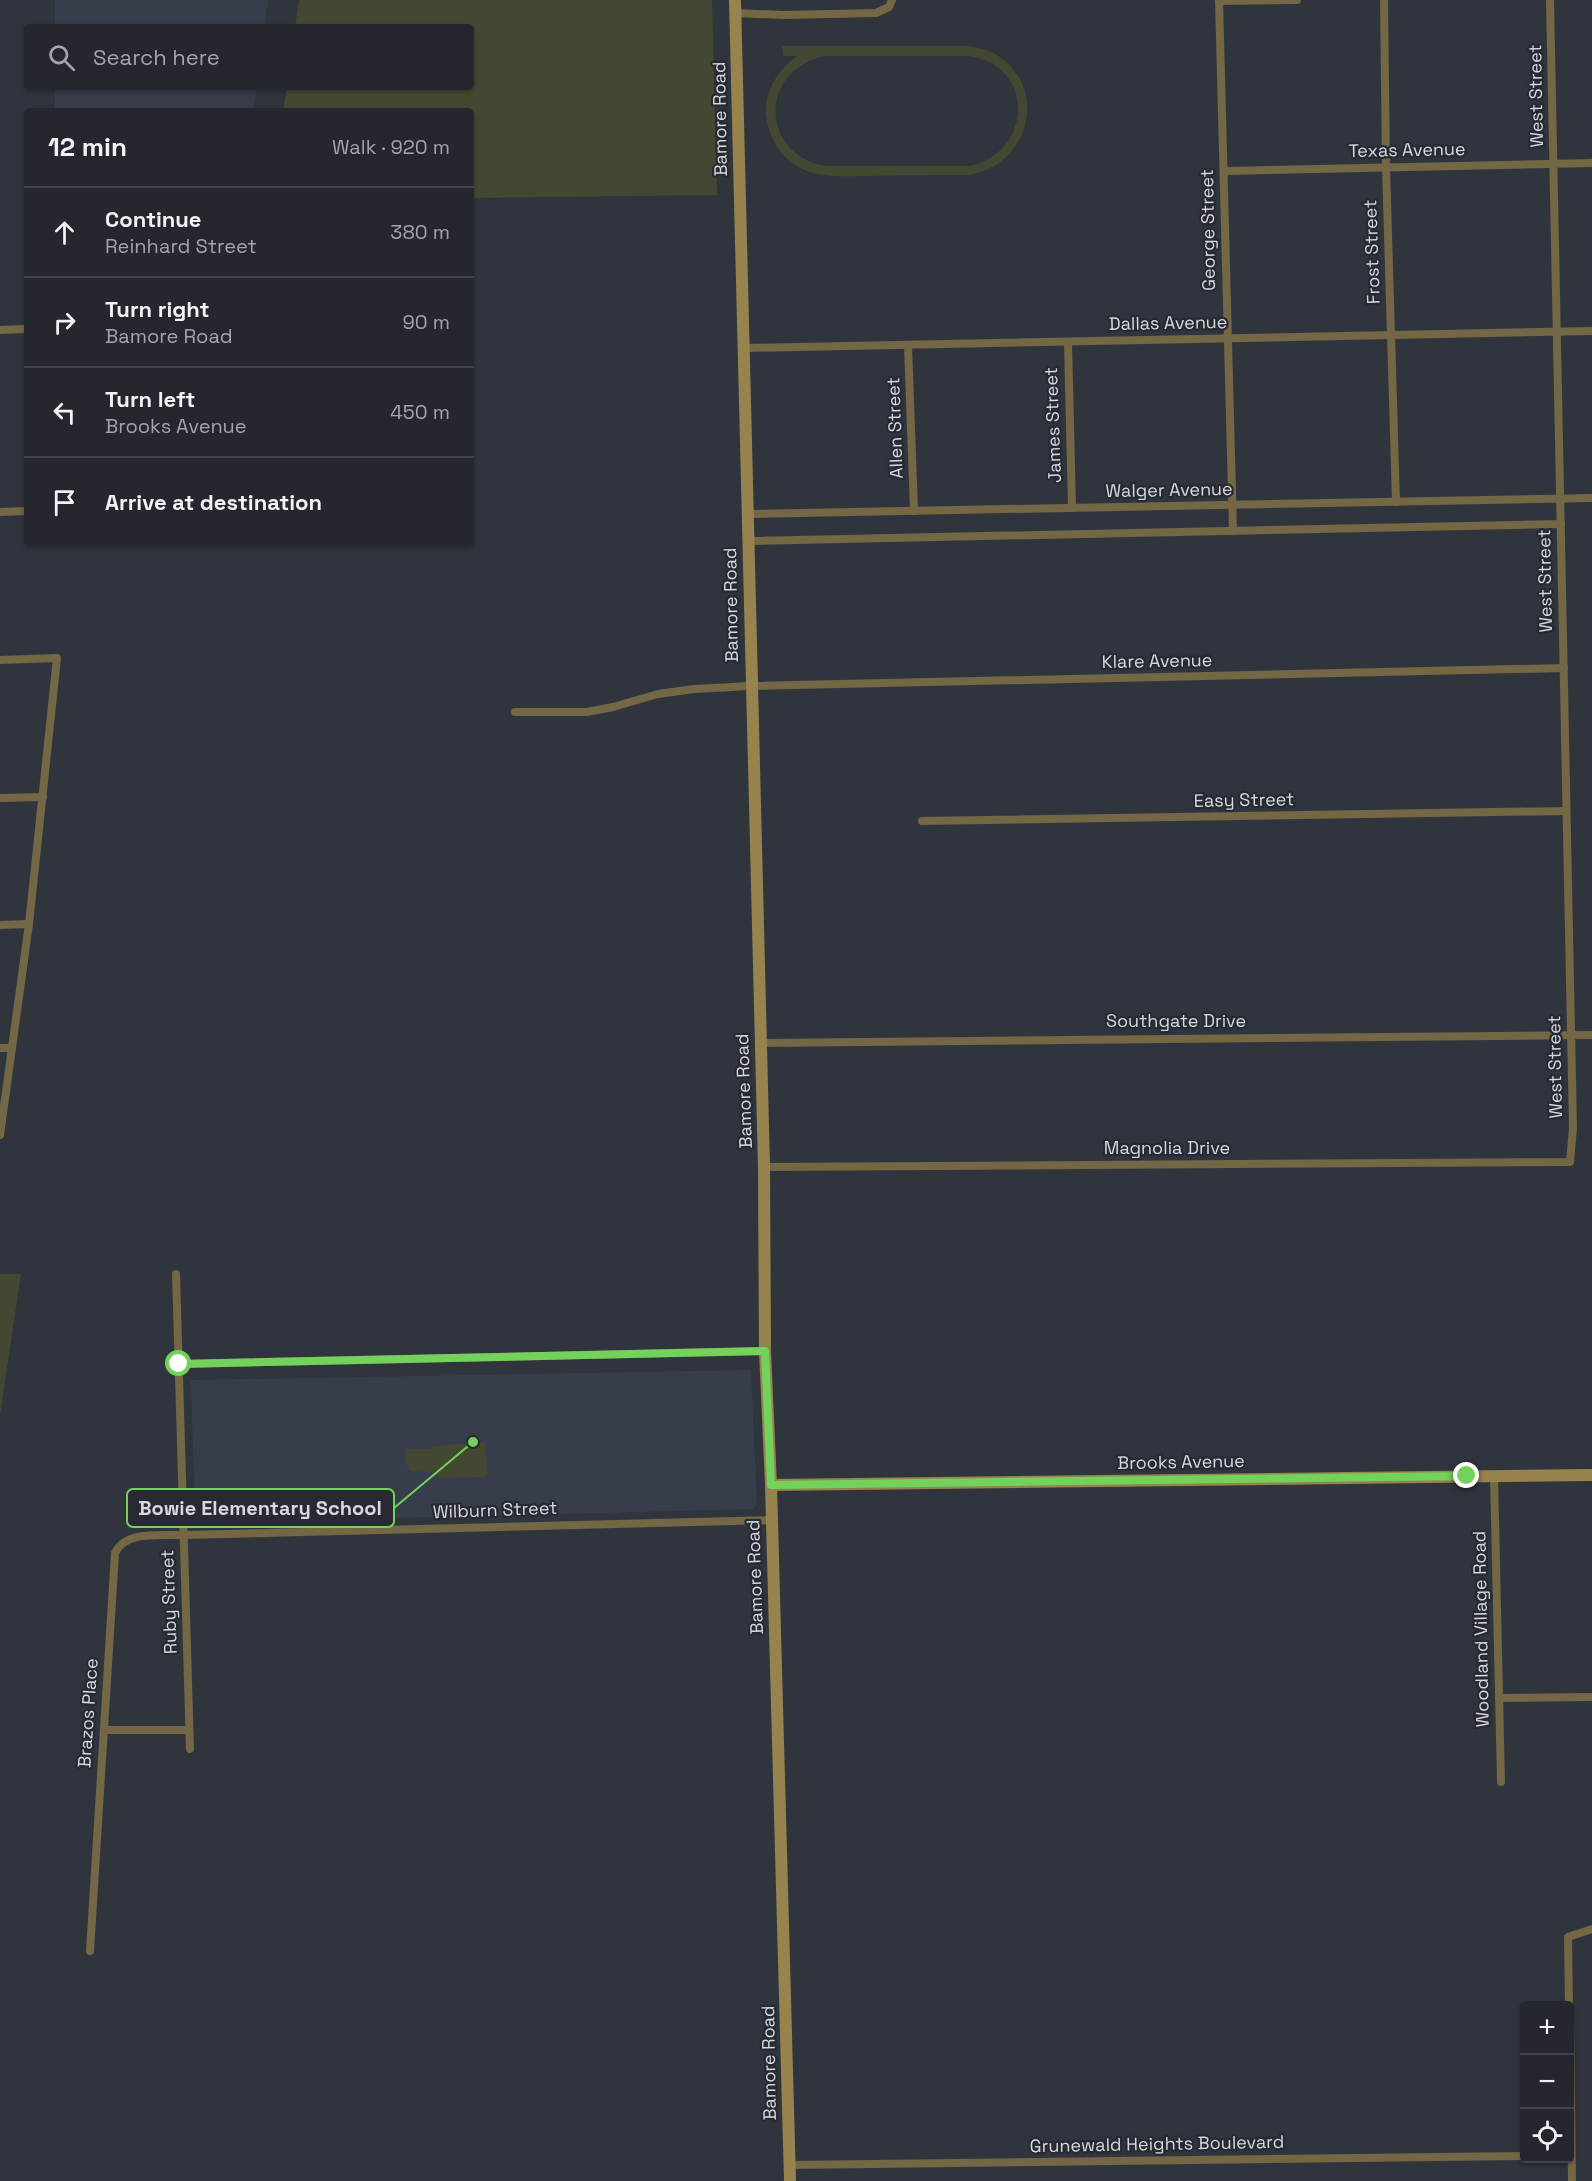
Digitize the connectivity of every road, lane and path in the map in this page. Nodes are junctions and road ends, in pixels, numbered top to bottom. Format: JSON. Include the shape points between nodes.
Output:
{"nodes":[{"id":1,"x":1219,"y":0,"type":"edge"},
{"id":2,"x":1297,"y":0,"type":"edge"},
{"id":3,"x":1384,"y":0,"type":"edge"},
{"id":4,"x":1550,"y":0,"type":"edge"},
{"id":5,"x":890,"y":3,"type":"edge"},
{"id":6,"x":735,"y":6,"type":"edge"},
{"id":7,"x":1592,"y":163,"type":"edge"},
{"id":8,"x":1554,"y":164,"type":"junction"},
{"id":9,"x":1386,"y":167,"type":"junction"},
{"id":10,"x":1224,"y":171,"type":"junction"},
{"id":11,"x":24,"y":329,"type":"edge"},
{"id":12,"x":0,"y":330,"type":"edge"},
{"id":13,"x":1592,"y":331,"type":"edge"},
{"id":14,"x":1557,"y":332,"type":"junction"},
{"id":15,"x":1391,"y":335,"type":"junction"},
{"id":16,"x":1227,"y":339,"type":"junction"},
{"id":17,"x":1068,"y":342,"type":"junction"},
{"id":18,"x":908,"y":345,"type":"junction"},
{"id":19,"x":744,"y":348,"type":"junction"},
{"id":20,"x":1592,"y":498,"type":"edge"},
{"id":21,"x":1560,"y":499,"type":"junction"},
{"id":22,"x":1396,"y":502,"type":"junction"},
{"id":23,"x":1232,"y":505,"type":"junction"},
{"id":24,"x":1072,"y":508,"type":"junction"},
{"id":25,"x":24,"y":511,"type":"edge"},
{"id":26,"x":914,"y":511,"type":"junction"},
{"id":27,"x":0,"y":512,"type":"edge"},
{"id":28,"x":747,"y":514,"type":"junction"},
{"id":29,"x":1561,"y":524,"type":"junction"},
{"id":30,"x":1233,"y":531,"type":"junction"},
{"id":31,"x":748,"y":541,"type":"junction"},
{"id":32,"x":0,"y":660,"type":"edge"},
{"id":33,"x":1564,"y":668,"type":"junction"},
{"id":34,"x":751,"y":686,"type":"junction"},
{"id":35,"x":515,"y":712,"type":"dead end"},
{"id":36,"x":44,"y":797,"type":"junction"},
{"id":37,"x":0,"y":798,"type":"edge"},
{"id":38,"x":1566,"y":811,"type":"junction"},
{"id":39,"x":921,"y":821,"type":"dead end"},
{"id":40,"x":29,"y":924,"type":"junction"},
{"id":41,"x":0,"y":925,"type":"edge"},
{"id":42,"x":1571,"y":1035,"type":"junction"},
{"id":43,"x":1592,"y":1035,"type":"edge"},
{"id":44,"x":761,"y":1042,"type":"junction"},
{"id":45,"x":0,"y":1048,"type":"edge"},
{"id":46,"x":12,"y":1048,"type":"junction"},
{"id":47,"x":0,"y":1135,"type":"edge"},
{"id":48,"x":1570,"y":1162,"type":"joint"},
{"id":49,"x":764,"y":1167,"type":"junction"},
{"id":50,"x":176,"y":1274,"type":"dead end"},
{"id":51,"x":765,"y":1351,"type":"junction"},
{"id":52,"x":179,"y":1364,"type":"junction"},
{"id":53,"x":1592,"y":1475,"type":"edge"},
{"id":54,"x":1494,"y":1476,"type":"junction"},
{"id":55,"x":771,"y":1485,"type":"junction"},
{"id":56,"x":772,"y":1520,"type":"junction"},
{"id":57,"x":184,"y":1535,"type":"junction"},
{"id":58,"x":1592,"y":1697,"type":"edge"},
{"id":59,"x":1499,"y":1698,"type":"junction"},
{"id":60,"x":104,"y":1730,"type":"junction"},
{"id":61,"x":189,"y":1730,"type":"junction"},
{"id":62,"x":190,"y":1749,"type":"dead end"},
{"id":63,"x":1501,"y":1782,"type":"dead end"},
{"id":64,"x":1592,"y":1929,"type":"edge"},
{"id":65,"x":90,"y":1951,"type":"dead end"},
{"id":66,"x":1569,"y":2001,"type":"edge"},
{"id":67,"x":1570,"y":2055,"type":"edge"},
{"id":68,"x":1570,"y":2109,"type":"edge"},
{"id":69,"x":1520,"y":2156,"type":"edge"},
{"id":70,"x":1571,"y":2163,"type":"edge"},
{"id":71,"x":790,"y":2165,"type":"junction"},
{"id":72,"x":790,"y":2181,"type":"edge"},
{"id":73,"x":1572,"y":2181,"type":"edge"}],
"edges":[{"from":1,"to":2,"type":"street"},
{"from":1,"to":10,"type":"street","name":"George Street"},
{"from":3,"to":9,"type":"street","name":"Frost Street"},
{"from":4,"to":8,"type":"street","name":"West Street"},
{"from":5,"to":6,"type":"street","via":[[876,13],[784,15]]},
{"from":6,"to":19,"type":"street","name":"Bamore Road"},
{"from":7,"to":8,"type":"street","name":"Texas Avenue"},
{"from":8,"to":9,"type":"street","name":"Texas Avenue"},
{"from":8,"to":14,"type":"street","name":"West Street"},
{"from":9,"to":10,"type":"street","name":"Texas Avenue"},
{"from":9,"to":15,"type":"street","name":"Frost Street"},
{"from":10,"to":16,"type":"street","name":"George Street"},
{"from":11,"to":12,"type":"street"},
{"from":13,"to":14,"type":"street","name":"Dallas Avenue"},
{"from":14,"to":15,"type":"street","name":"Dallas Avenue"},
{"from":14,"to":21,"type":"street","name":"West Street"},
{"from":15,"to":16,"type":"street","name":"Dallas Avenue"},
{"from":15,"to":22,"type":"street","name":"Frost Street"},
{"from":16,"to":17,"type":"street","name":"Dallas Avenue"},
{"from":16,"to":23,"type":"street","name":"George Street"},
{"from":17,"to":18,"type":"street","name":"Dallas Avenue"},
{"from":17,"to":24,"type":"street","name":"James Street"},
{"from":18,"to":19,"type":"street","name":"Dallas Avenue"},
{"from":18,"to":26,"type":"street","name":"Allen Street"},
{"from":19,"to":28,"type":"street","name":"Bamore Road"},
{"from":20,"to":21,"type":"street","name":"Walger Avenue"},
{"from":21,"to":22,"type":"street","name":"Walger Avenue"},
{"from":21,"to":29,"type":"street","name":"West Street"},
{"from":22,"to":23,"type":"street","name":"Walger Avenue"},
{"from":23,"to":24,"type":"street","name":"Walger Avenue"},
{"from":23,"to":30,"type":"street","name":"George Street"},
{"from":24,"to":26,"type":"street","name":"Walger Avenue"},
{"from":25,"to":27,"type":"street"},
{"from":26,"to":28,"type":"street","name":"Walger Avenue"},
{"from":28,"to":31,"type":"street","name":"Bamore Road"},
{"from":29,"to":30,"type":"street"},
{"from":29,"to":33,"type":"street","name":"West Street"},
{"from":30,"to":31,"type":"street"},
{"from":31,"to":34,"type":"street","name":"Bamore Road"},
{"from":32,"to":36,"type":"street","via":[[57,658]]},
{"from":33,"to":34,"type":"street","name":"Klare Avenue"},
{"from":33,"to":38,"type":"street","name":"West Street"},
{"from":34,"to":35,"type":"street","name":"Klare Avenue","via":[[658,694],[587,712]]},
{"from":34,"to":44,"type":"street","name":"Bamore Road"},
{"from":36,"to":37,"type":"street"},
{"from":36,"to":40,"type":"street"},
{"from":38,"to":39,"type":"street","name":"Easy Street"},
{"from":38,"to":42,"type":"street","name":"West Street"},
{"from":40,"to":41,"type":"street"},
{"from":40,"to":46,"type":"street"},
{"from":42,"to":43,"type":"street","name":"Southgate Drive"},
{"from":42,"to":44,"type":"street","name":"Southgate Drive"},
{"from":42,"to":48,"type":"street","name":"West Street"},
{"from":44,"to":49,"type":"street","name":"Bamore Road"},
{"from":45,"to":46,"type":"street"},
{"from":46,"to":47,"type":"street"},
{"from":48,"to":49,"type":"street","name":"Magnolia Drive"},
{"from":49,"to":51,"type":"street","name":"Bamore Road"},
{"from":50,"to":52,"type":"street","name":"Ruby Street"},
{"from":51,"to":52,"type":"street"},
{"from":51,"to":55,"type":"street","name":"Bamore Road"},
{"from":52,"to":57,"type":"street","name":"Ruby Street"},
{"from":53,"to":54,"type":"street","name":"Brooks Avenue"},
{"from":54,"to":55,"type":"street","name":"Brooks Avenue"},
{"from":54,"to":59,"type":"street","name":"Woodland Village Road"},
{"from":55,"to":56,"type":"street","name":"Bamore Road"},
{"from":56,"to":57,"type":"street","name":"Wilburn Street"},
{"from":56,"to":71,"type":"street","name":"Bamore Road"},
{"from":57,"to":60,"type":"street","name":"Brazos Place","via":[[125,1539],[115,1553]]},
{"from":57,"to":61,"type":"street","name":"Ruby Street"},
{"from":58,"to":59,"type":"street"},
{"from":59,"to":63,"type":"street","name":"Woodland Village Road"},
{"from":60,"to":61,"type":"street"},
{"from":60,"to":65,"type":"street","name":"Brazos Place"},
{"from":61,"to":62,"type":"street","name":"Ruby Street"},
{"from":64,"to":66,"type":"street","via":[[1568,1936]]},
{"from":67,"to":68,"type":"street"},
{"from":69,"to":71,"type":"street","name":"Grunewald Heights Boulevard"},
{"from":70,"to":73,"type":"street"},
{"from":71,"to":72,"type":"street","name":"Bamore Road"}]}
